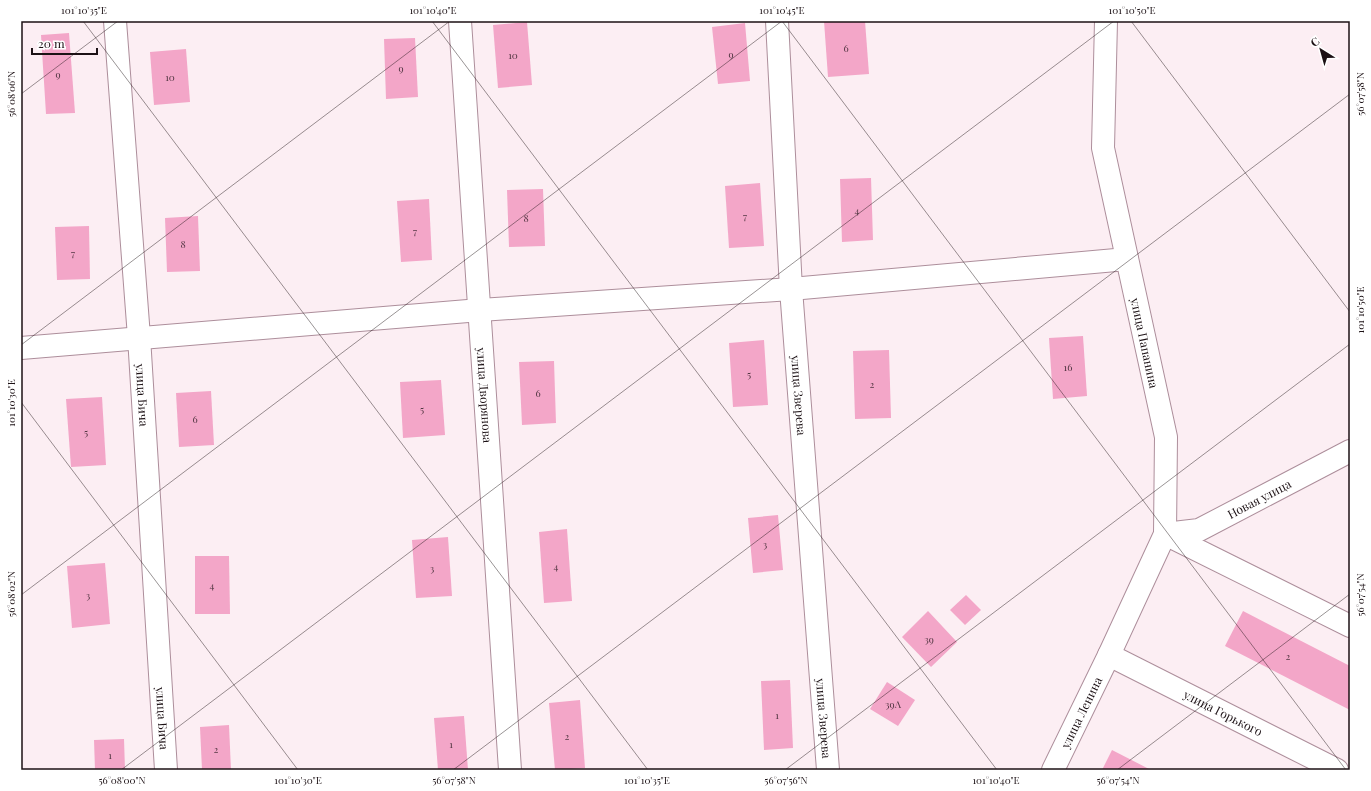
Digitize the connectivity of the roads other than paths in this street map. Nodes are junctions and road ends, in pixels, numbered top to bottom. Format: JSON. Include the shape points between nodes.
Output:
{"nodes":[{"id":1,"x":115,"y":21,"type":"edge"},
{"id":2,"x":460,"y":21,"type":"edge"},
{"id":3,"x":777,"y":21,"type":"edge"},
{"id":4,"x":1106,"y":21,"type":"edge"},
{"id":5,"x":1127,"y":259,"type":"junction"},
{"id":6,"x":791,"y":289,"type":"junction"},
{"id":7,"x":480,"y":310,"type":"junction"},
{"id":8,"x":139,"y":337,"type":"junction"},
{"id":9,"x":21,"y":348,"type":"edge"},
{"id":10,"x":1350,"y":450,"type":"edge"},
{"id":11,"x":1164,"y":534,"type":"junction"},
{"id":12,"x":1350,"y":626,"type":"edge"},
{"id":13,"x":1109,"y":655,"type":"junction"},
{"id":14,"x":166,"y":770,"type":"edge"},
{"id":15,"x":510,"y":770,"type":"edge"},
{"id":16,"x":828,"y":770,"type":"edge"},
{"id":17,"x":1053,"y":770,"type":"edge"},
{"id":18,"x":1337,"y":770,"type":"edge"}],
"edges":[{"from":1,"to":8,"type":"street","name":"улица Бича"},
{"from":2,"to":7,"type":"street","name":"улица Дворянова"},
{"from":3,"to":6,"type":"street","name":"улица Зверева"},
{"from":4,"to":5,"type":"street","name":"улица Папанина","via":[[1103,148]]},
{"from":5,"to":6,"type":"street"},
{"from":5,"to":11,"type":"street","name":"улица Папанина","via":[[1166,437]]},
{"from":6,"to":7,"type":"street"},
{"from":6,"to":16,"type":"street","name":"улица Зверева"},
{"from":7,"to":8,"type":"street"},
{"from":7,"to":15,"type":"street","name":"улица Дворянова"},
{"from":8,"to":9,"type":"street"},
{"from":8,"to":14,"type":"street","name":"улица Бича"},
{"from":10,"to":11,"type":"street","name":"Новая улица","via":[[1199,530]]},
{"from":11,"to":12,"type":"street"},
{"from":11,"to":13,"type":"street","name":"улица Папанина"},
{"from":13,"to":17,"type":"street","name":"улица Ленина"},
{"from":13,"to":18,"type":"street","name":"улица Горького"}]}
